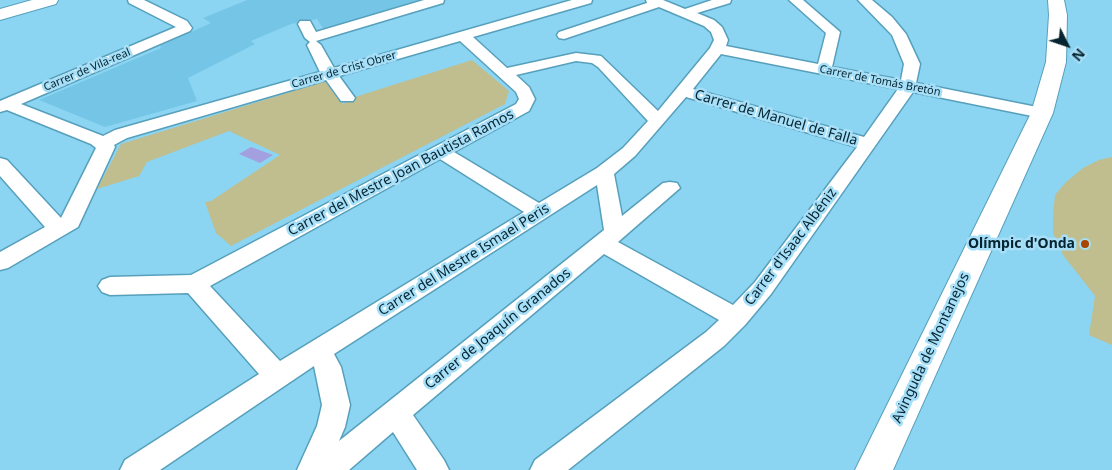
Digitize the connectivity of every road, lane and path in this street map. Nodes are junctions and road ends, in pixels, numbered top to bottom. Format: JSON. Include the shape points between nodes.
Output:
{"nodes":[{"id":1,"x":134,"y":0,"type":"edge"},
{"id":2,"x":438,"y":0,"type":"edge"},
{"id":3,"x":586,"y":0,"type":"edge"},
{"id":4,"x":726,"y":0,"type":"edge"},
{"id":5,"x":794,"y":0,"type":"edge"},
{"id":6,"x":864,"y":0,"type":"edge"},
{"id":7,"x":1056,"y":0,"type":"edge"},
{"id":8,"x":42,"y":1,"type":"edge"},
{"id":9,"x":655,"y":1,"type":"edge"},
{"id":10,"x":685,"y":13,"type":"junction"},
{"id":11,"x":0,"y":15,"type":"edge"},
{"id":12,"x":305,"y":24,"type":"dead end"},
{"id":13,"x":564,"y":35,"type":"dead end"},
{"id":14,"x":464,"y":36,"type":"junction"},
{"id":15,"x":314,"y":45,"type":"dead end"},
{"id":16,"x":717,"y":49,"type":"junction"},
{"id":17,"x":824,"y":70,"type":"junction"},
{"id":18,"x":504,"y":73,"type":"junction"},
{"id":19,"x":330,"y":75,"type":"junction"},
{"id":20,"x":908,"y":86,"type":"junction"},
{"id":21,"x":683,"y":91,"type":"junction"},
{"id":22,"x":347,"y":98,"type":"dead end"},
{"id":23,"x":3,"y":106,"type":"edge"},
{"id":24,"x":1042,"y":113,"type":"junction"},
{"id":25,"x":658,"y":121,"type":"junction"},
{"id":26,"x":103,"y":143,"type":"junction"},
{"id":27,"x":868,"y":144,"type":"junction"},
{"id":28,"x":440,"y":151,"type":"junction"},
{"id":29,"x":0,"y":164,"type":"edge"},
{"id":30,"x":604,"y":172,"type":"junction"},
{"id":31,"x":670,"y":188,"type":"dead end"},
{"id":32,"x":540,"y":213,"type":"junction"},
{"id":33,"x":59,"y":230,"type":"junction"},
{"id":34,"x":609,"y":238,"type":"junction"},
{"id":35,"x":0,"y":262,"type":"edge"},
{"id":36,"x":110,"y":286,"type":"dead end"},
{"id":37,"x":198,"y":289,"type":"junction"},
{"id":38,"x":736,"y":318,"type":"junction"},
{"id":39,"x":318,"y":350,"type":"junction"},
{"id":40,"x":277,"y":376,"type":"junction"},
{"id":41,"x":396,"y":413,"type":"junction"},
{"id":42,"x":135,"y":470,"type":"edge"},
{"id":43,"x":312,"y":470,"type":"edge"},
{"id":44,"x":326,"y":470,"type":"edge"},
{"id":45,"x":434,"y":470,"type":"edge"},
{"id":46,"x":545,"y":470,"type":"edge"},
{"id":47,"x":874,"y":470,"type":"edge"}],
"edges":[{"from":1,"to":23,"type":"street","name":"Carrer de Vila-real","via":[[185,28]]},
{"from":2,"to":12,"type":"street","via":[[312,38]]},
{"from":3,"to":14,"type":"street","name":"Carrer de Crist Obrer"},
{"from":4,"to":10,"type":"street"},
{"from":5,"to":17,"type":"street","via":[[833,32]]},
{"from":6,"to":20,"type":"street","name":"Carrer d'Isaac Albéniz","via":[[899,34],[912,64]]},
{"from":7,"to":24,"type":"street","name":"Avinguda de Montanejos","via":[[1056,62]]},
{"from":8,"to":11,"type":"street"},
{"from":9,"to":10,"type":"street"},
{"from":9,"to":13,"type":"street"},
{"from":10,"to":16,"type":"street","via":[[717,30],[721,40]]},
{"from":14,"to":18,"type":"street","name":"Carrer del Mestre Joan Bautista Ramos"},
{"from":14,"to":19,"type":"street","name":"Carrer de Crist Obrer"},
{"from":15,"to":19,"type":"street"},
{"from":16,"to":17,"type":"street","name":"Carrer de Tomás Bretón"},
{"from":16,"to":21,"type":"street","name":"Carrer del Mestre Ismael Peris"},
{"from":17,"to":20,"type":"street","name":"Carrer de Tomás Bretón"},
{"from":18,"to":25,"type":"street","via":[[576,57],[596,59]]},
{"from":18,"to":28,"type":"street","name":"Carrer del Mestre Joan Bautista Ramos","via":[[526,95],[523,107]]},
{"from":19,"to":22,"type":"street"},
{"from":19,"to":26,"type":"street","name":"Carrer de Crist Obrer","via":[[122,134]]},
{"from":20,"to":24,"type":"street","name":"Carrer de Tomás Bretón"},
{"from":20,"to":27,"type":"street","name":"Carrer d'Isaac Albéniz"},
{"from":21,"to":25,"type":"street","name":"Carrer del Mestre Ismael Peris"},
{"from":21,"to":27,"type":"street","name":"Carrer de Manuel de Falla"},
{"from":23,"to":26,"type":"street"},
{"from":24,"to":47,"type":"street","name":"Avinguda de Montanejos"},
{"from":25,"to":30,"type":"street","name":"Carrer del Mestre Ismael Peris","via":[[629,152]]},
{"from":26,"to":33,"type":"street","via":[[105,151],[75,215]]},
{"from":27,"to":38,"type":"street","name":"Carrer d'Isaac Albéniz","via":[[763,288]]},
{"from":28,"to":32,"type":"street"},
{"from":28,"to":37,"type":"street","name":"Carrer del Mestre Joan Bautista Ramos","via":[[242,257]]},
{"from":29,"to":33,"type":"street"},
{"from":30,"to":32,"type":"street","name":"Carrer del Mestre Ismael Peris"},
{"from":30,"to":34,"type":"street"},
{"from":31,"to":34,"type":"street","name":"Carrer de Joaquín Granados"},
{"from":32,"to":39,"type":"street","name":"Carrer del Mestre Ismael Peris"},
{"from":33,"to":35,"type":"street"},
{"from":34,"to":38,"type":"street"},
{"from":34,"to":41,"type":"street","name":"Carrer de Joaquín Granados"},
{"from":36,"to":37,"type":"street"},
{"from":37,"to":40,"type":"street"},
{"from":38,"to":46,"type":"street","name":"Carrer d'Isaac Albéniz","via":[[715,339]]},
{"from":39,"to":40,"type":"street","name":"Carrer del Mestre Ismael Peris"},
{"from":39,"to":43,"type":"street","via":[[328,367],[336,405],[331,427]]},
{"from":40,"to":42,"type":"street","name":"Carrer del Mestre Ismael Peris"},
{"from":41,"to":44,"type":"street","name":"Carrer de Joaquín Granados"},
{"from":41,"to":45,"type":"street"}]}
